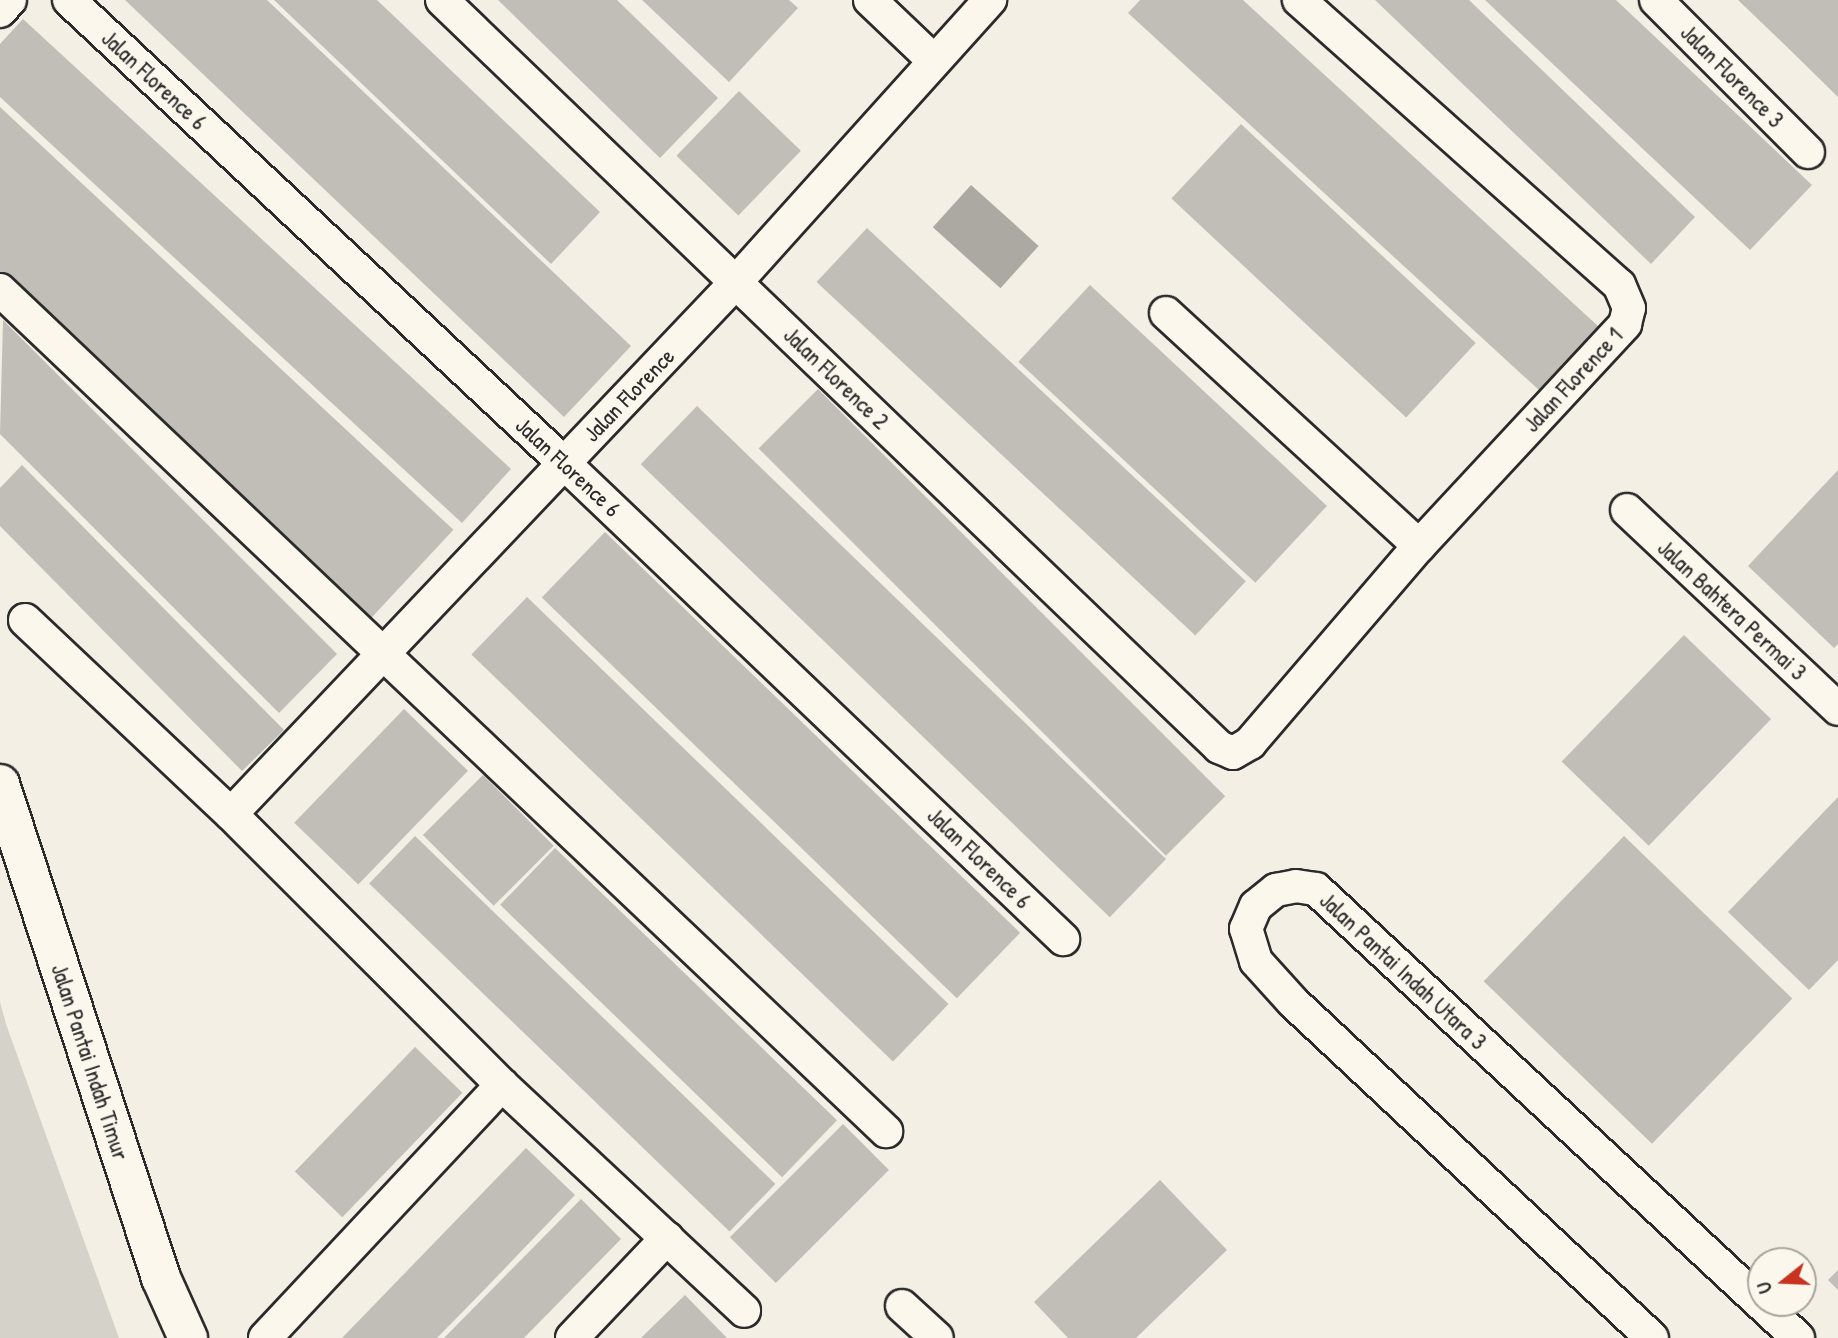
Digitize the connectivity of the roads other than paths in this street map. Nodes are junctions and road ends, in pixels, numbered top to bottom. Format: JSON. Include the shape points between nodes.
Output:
{"nodes":[{"id":1,"x":10,"y":0,"type":"edge"},
{"id":2,"x":69,"y":0,"type":"edge"},
{"id":3,"x":442,"y":0,"type":"edge"},
{"id":4,"x":870,"y":0,"type":"edge"},
{"id":5,"x":990,"y":0,"type":"edge"},
{"id":6,"x":1299,"y":0,"type":"edge"},
{"id":7,"x":1656,"y":0,"type":"edge"},
{"id":8,"x":0,"y":11,"type":"edge"},
{"id":9,"x":933,"y":60,"type":"junction"},
{"id":10,"x":1808,"y":152,"type":"dead end"},
{"id":11,"x":736,"y":282,"type":"junction"},
{"id":12,"x":0,"y":290,"type":"edge"},
{"id":13,"x":1166,"y":313,"type":"dead end"},
{"id":14,"x":564,"y":463,"type":"junction"},
{"id":15,"x":1627,"y":510,"type":"dead end"},
{"id":16,"x":1419,"y":546,"type":"junction"},
{"id":17,"x":25,"y":621,"type":"dead end"},
{"id":18,"x":383,"y":658,"type":"junction"},
{"id":19,"x":1838,"y":709,"type":"edge"},
{"id":20,"x":1233,"y":753,"type":"joint"},
{"id":21,"x":0,"y":784,"type":"edge"},
{"id":22,"x":231,"y":814,"type":"junction"},
{"id":23,"x":1063,"y":939,"type":"dead end"},
{"id":24,"x":502,"y":1085,"type":"junction"},
{"id":25,"x":886,"y":1131,"type":"dead end"},
{"id":26,"x":667,"y":1238,"type":"junction"},
{"id":27,"x":902,"y":1306,"type":"dead end"},
{"id":28,"x":744,"y":1311,"type":"dead end"},
{"id":29,"x":188,"y":1338,"type":"edge"},
{"id":30,"x":265,"y":1338,"type":"edge"},
{"id":31,"x":572,"y":1338,"type":"edge"},
{"id":32,"x":937,"y":1338,"type":"edge"},
{"id":33,"x":1652,"y":1338,"type":"edge"},
{"id":34,"x":1798,"y":1338,"type":"edge"}],
"edges":[{"from":1,"to":8,"type":"street"},
{"from":2,"to":14,"type":"street","name":"Jalan Florence 6"},
{"from":3,"to":11,"type":"street","name":"Jalan Florence 2"},
{"from":4,"to":9,"type":"street"},
{"from":5,"to":9,"type":"street","name":"Jalan Florence"},
{"from":6,"to":16,"type":"street","name":"Jalan Florence 1","via":[[1627,295],[1625,324]]},
{"from":7,"to":10,"type":"street","name":"Jalan Florence 3"},
{"from":9,"to":11,"type":"street","name":"Jalan Florence"},
{"from":11,"to":14,"type":"street","name":"Jalan Florence"},
{"from":11,"to":20,"type":"street","name":"Jalan Florence 2","via":[[1219,747]]},
{"from":12,"to":18,"type":"street"},
{"from":13,"to":16,"type":"street"},
{"from":14,"to":18,"type":"street","name":"Jalan Florence"},
{"from":14,"to":23,"type":"street","name":"Jalan Florence 6"},
{"from":15,"to":19,"type":"street","name":"Jalan Bahtera Permai 3"},
{"from":16,"to":20,"type":"street","name":"Jalan Florence 1","via":[[1250,743]]},
{"from":17,"to":22,"type":"street"},
{"from":18,"to":22,"type":"street","name":"Jalan Florence"},
{"from":18,"to":25,"type":"street"},
{"from":21,"to":29,"type":"street","name":"Jalan Pantai Indah Timur","via":[[161,1278]]},
{"from":22,"to":24,"type":"street"},
{"from":24,"to":26,"type":"street"},
{"from":24,"to":30,"type":"street"},
{"from":26,"to":28,"type":"street"},
{"from":26,"to":31,"type":"street"},
{"from":27,"to":32,"type":"street"},
{"from":33,"to":34,"type":"street","name":"Jalan Pantai Indah Utara 3","via":[[1293,1002],[1255,961],[1246,929],[1256,906],[1276,890],[1316,889]]}]}
